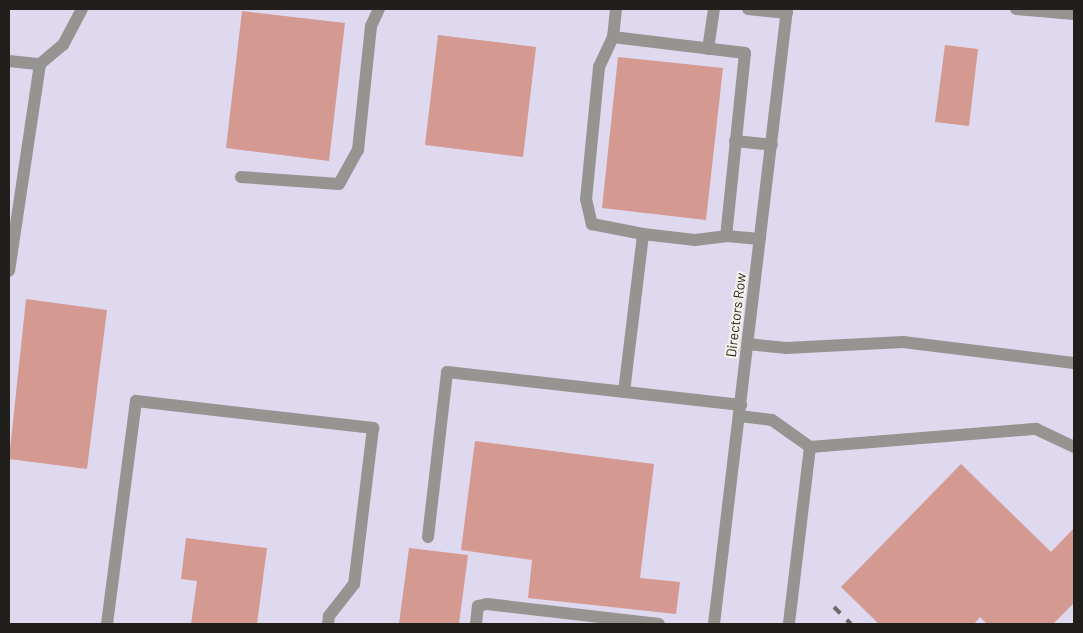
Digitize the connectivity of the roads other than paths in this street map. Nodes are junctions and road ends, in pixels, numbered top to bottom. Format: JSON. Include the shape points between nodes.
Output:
{"nodes":[{"id":1,"x":82,"y":9,"type":"edge"},
{"id":2,"x":379,"y":9,"type":"edge"},
{"id":3,"x":616,"y":9,"type":"edge"},
{"id":4,"x":714,"y":9,"type":"edge"},
{"id":5,"x":748,"y":9,"type":"edge"},
{"id":6,"x":1016,"y":9,"type":"edge"},
{"id":7,"x":787,"y":11,"type":"edge"},
{"id":8,"x":1074,"y":14,"type":"edge"},
{"id":9,"x":613,"y":38,"type":"junction"},
{"id":10,"x":708,"y":49,"type":"junction"},
{"id":11,"x":9,"y":61,"type":"edge"},
{"id":12,"x":40,"y":64,"type":"junction"},
{"id":13,"x":735,"y":141,"type":"junction"},
{"id":14,"x":772,"y":145,"type":"junction"},
{"id":15,"x":241,"y":177,"type":"dead end"},
{"id":16,"x":643,"y":234,"type":"junction"},
{"id":17,"x":726,"y":236,"type":"junction"},
{"id":18,"x":760,"y":240,"type":"junction"},
{"id":19,"x":9,"y":271,"type":"edge"},
{"id":20,"x":748,"y":344,"type":"junction"},
{"id":21,"x":1074,"y":363,"type":"edge"},
{"id":22,"x":624,"y":392,"type":"junction"},
{"id":23,"x":740,"y":410,"type":"junction"},
{"id":24,"x":1074,"y":447,"type":"edge"},
{"id":25,"x":810,"y":448,"type":"junction"},
{"id":26,"x":428,"y":537,"type":"dead end"},
{"id":27,"x":107,"y":624,"type":"edge"},
{"id":28,"x":328,"y":624,"type":"edge"},
{"id":29,"x":476,"y":624,"type":"edge"},
{"id":30,"x":659,"y":624,"type":"edge"},
{"id":31,"x":714,"y":624,"type":"edge"},
{"id":32,"x":789,"y":624,"type":"edge"}],
"edges":[{"from":1,"to":12,"type":"street","via":[[63,45]]},
{"from":2,"to":15,"type":"street","via":[[371,26],[358,150],[339,184]]},
{"from":3,"to":9,"type":"street"},
{"from":4,"to":10,"type":"street"},
{"from":5,"to":7,"type":"street"},
{"from":6,"to":8,"type":"street"},
{"from":7,"to":14,"type":"street","name":"Directors Row"},
{"from":9,"to":10,"type":"street"},
{"from":9,"to":16,"type":"street","via":[[599,67],[586,200],[592,224]]},
{"from":10,"to":13,"type":"street","via":[[745,53]]},
{"from":11,"to":12,"type":"street"},
{"from":12,"to":19,"type":"street"},
{"from":13,"to":14,"type":"street"},
{"from":13,"to":17,"type":"street","via":[[736,160]]},
{"from":14,"to":18,"type":"street","name":"Directors Row"},
{"from":16,"to":17,"type":"street","via":[[695,240]]},
{"from":16,"to":22,"type":"street"},
{"from":17,"to":18,"type":"street"},
{"from":18,"to":20,"type":"street","name":"Directors Row"},
{"from":20,"to":21,"type":"street","via":[[786,348],[903,342]]},
{"from":20,"to":23,"type":"street","name":"Directors Row"},
{"from":22,"to":23,"type":"street"},
{"from":22,"to":26,"type":"street","via":[[447,372]]},
{"from":23,"to":25,"type":"street","via":[[772,420]]},
{"from":23,"to":31,"type":"street","name":"Directors Row"},
{"from":24,"to":25,"type":"street","via":[[1036,428]]},
{"from":25,"to":32,"type":"street"},
{"from":27,"to":28,"type":"street","via":[[136,401],[373,428],[354,584],[329,616]]},
{"from":29,"to":30,"type":"street","via":[[478,606],[487,604]]}]}
